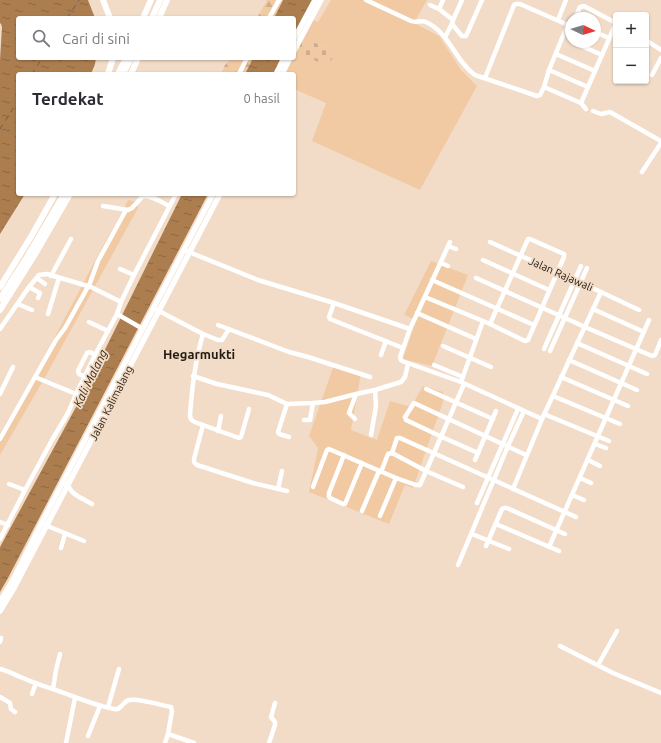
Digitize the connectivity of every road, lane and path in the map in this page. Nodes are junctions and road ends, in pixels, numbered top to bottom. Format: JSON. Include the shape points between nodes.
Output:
{"nodes":[{"id":1,"x":103,"y":0,"type":"edge"},
{"id":2,"x":151,"y":0,"type":"edge"},
{"id":3,"x":156,"y":0,"type":"edge"},
{"id":4,"x":161,"y":0,"type":"edge"},
{"id":5,"x":167,"y":0,"type":"edge"},
{"id":6,"x":279,"y":0,"type":"edge"},
{"id":7,"x":314,"y":0,"type":"edge"},
{"id":8,"x":321,"y":0,"type":"edge"},
{"id":9,"x":366,"y":0,"type":"edge"},
{"id":10,"x":443,"y":0,"type":"edge"},
{"id":11,"x":462,"y":0,"type":"edge"},
{"id":12,"x":482,"y":0,"type":"edge"},
{"id":13,"x":566,"y":0,"type":"edge"},
{"id":14,"x":430,"y":5,"type":"dead end"},
{"id":15,"x":439,"y":9,"type":"junction"},
{"id":16,"x":578,"y":12,"type":"edge"},
{"id":17,"x":595,"y":12,"type":"edge"},
{"id":18,"x":601,"y":15,"type":"edge"},
{"id":19,"x":109,"y":16,"type":"edge"},
{"id":20,"x":144,"y":16,"type":"edge"},
{"id":21,"x":149,"y":16,"type":"edge"},
{"id":22,"x":153,"y":16,"type":"edge"},
{"id":23,"x":156,"y":16,"type":"edge"},
{"id":24,"x":160,"y":16,"type":"edge"},
{"id":25,"x":270,"y":16,"type":"edge"},
{"id":26,"x":558,"y":20,"type":"junction"},
{"id":27,"x":613,"y":21,"type":"edge"},
{"id":28,"x":453,"y":22,"type":"junction"},
{"id":29,"x":565,"y":23,"type":"edge"},
{"id":30,"x":613,"y":29,"type":"edge"},
{"id":31,"x":565,"y":33,"type":"edge"},
{"id":32,"x":296,"y":35,"type":"edge"},
{"id":33,"x":601,"y":35,"type":"edge"},
{"id":34,"x":445,"y":37,"type":"junction"},
{"id":35,"x":563,"y":37,"type":"joint"},
{"id":36,"x":609,"y":38,"type":"junction"},
{"id":37,"x":649,"y":42,"type":"edge"},
{"id":38,"x":296,"y":47,"type":"edge"},
{"id":39,"x":587,"y":48,"type":"edge"},
{"id":40,"x":661,"y":50,"type":"edge"},
{"id":41,"x":556,"y":54,"type":"junction"},
{"id":42,"x":602,"y":55,"type":"junction"},
{"id":43,"x":661,"y":58,"type":"edge"},
{"id":44,"x":112,"y":60,"type":"edge"},
{"id":45,"x":125,"y":60,"type":"edge"},
{"id":46,"x":131,"y":60,"type":"edge"},
{"id":47,"x":137,"y":60,"type":"edge"},
{"id":48,"x":246,"y":60,"type":"edge"},
{"id":49,"x":283,"y":60,"type":"edge"},
{"id":50,"x":289,"y":60,"type":"edge"},
{"id":51,"x":549,"y":70,"type":"junction"},
{"id":52,"x":595,"y":71,"type":"junction"},
{"id":53,"x":109,"y":72,"type":"edge"},
{"id":54,"x":119,"y":72,"type":"edge"},
{"id":55,"x":126,"y":72,"type":"edge"},
{"id":56,"x":132,"y":72,"type":"edge"},
{"id":57,"x":240,"y":72,"type":"edge"},
{"id":58,"x":277,"y":72,"type":"edge"},
{"id":59,"x":283,"y":72,"type":"edge"},
{"id":60,"x":652,"y":76,"type":"dead end"},
{"id":61,"x":485,"y":78,"type":"junction"},
{"id":62,"x":588,"y":87,"type":"junction"},
{"id":63,"x":544,"y":88,"type":"junction"},
{"id":64,"x":581,"y":103,"type":"junction"},
{"id":65,"x":586,"y":109,"type":"dead end"},
{"id":66,"x":593,"y":111,"type":"dead end"},
{"id":67,"x":661,"y":142,"type":"edge"},
{"id":68,"x":642,"y":172,"type":"dead end"},
{"id":69,"x":54,"y":196,"type":"edge"},
{"id":70,"x":59,"y":196,"type":"edge"},
{"id":71,"x":63,"y":196,"type":"edge"},
{"id":72,"x":69,"y":196,"type":"edge"},
{"id":73,"x":175,"y":196,"type":"edge"},
{"id":74,"x":212,"y":196,"type":"edge"},
{"id":75,"x":219,"y":196,"type":"edge"},
{"id":76,"x":103,"y":206,"type":"dead end"},
{"id":77,"x":169,"y":206,"type":"junction"},
{"id":78,"x":126,"y":210,"type":"junction"},
{"id":79,"x":70,"y":238,"type":"dead end"},
{"id":80,"x":490,"y":242,"type":"dead end"},
{"id":81,"x":456,"y":249,"type":"dead end"},
{"id":82,"x":187,"y":251,"type":"junction"},
{"id":83,"x":520,"y":256,"type":"junction"},
{"id":84,"x":483,"y":260,"type":"dead end"},
{"id":85,"x":441,"y":263,"type":"junction"},
{"id":86,"x":448,"y":266,"type":"dead end"},
{"id":87,"x":581,"y":266,"type":"dead end"},
{"id":88,"x":587,"y":268,"type":"dead end"},
{"id":89,"x":120,"y":269,"type":"dead end"},
{"id":90,"x":557,"y":272,"type":"junction"},
{"id":91,"x":512,"y":273,"type":"junction"},
{"id":92,"x":134,"y":275,"type":"junction"},
{"id":93,"x":52,"y":276,"type":"junction"},
{"id":94,"x":37,"y":278,"type":"junction"},
{"id":95,"x":59,"y":278,"type":"junction"},
{"id":96,"x":476,"y":278,"type":"dead end"},
{"id":97,"x":432,"y":280,"type":"junction"},
{"id":98,"x":575,"y":280,"type":"junction"},
{"id":99,"x":580,"y":283,"type":"junction"},
{"id":100,"x":45,"y":284,"type":"dead end"},
{"id":101,"x":88,"y":286,"type":"junction"},
{"id":102,"x":0,"y":287,"type":"edge"},
{"id":103,"x":29,"y":287,"type":"junction"},
{"id":104,"x":505,"y":290,"type":"junction"},
{"id":105,"x":549,"y":290,"type":"junction"},
{"id":106,"x":601,"y":292,"type":"junction"},
{"id":107,"x":0,"y":293,"type":"edge"},
{"id":108,"x":425,"y":297,"type":"junction"},
{"id":109,"x":38,"y":298,"type":"dead end"},
{"id":110,"x":0,"y":299,"type":"edge"},
{"id":111,"x":121,"y":302,"type":"junction"},
{"id":112,"x":334,"y":303,"type":"junction"},
{"id":113,"x":18,"y":304,"type":"junction"},
{"id":114,"x":497,"y":308,"type":"junction"},
{"id":115,"x":542,"y":308,"type":"junction"},
{"id":116,"x":593,"y":309,"type":"junction"},
{"id":117,"x":0,"y":310,"type":"edge"},
{"id":118,"x":32,"y":310,"type":"dead end"},
{"id":119,"x":156,"y":310,"type":"junction"},
{"id":120,"x":639,"y":310,"type":"dead end"},
{"id":121,"x":417,"y":313,"type":"junction"},
{"id":122,"x":48,"y":314,"type":"dead end"},
{"id":123,"x":119,"y":315,"type":"junction"},
{"id":124,"x":559,"y":315,"type":"junction"},
{"id":125,"x":565,"y":318,"type":"junction"},
{"id":126,"x":649,"y":320,"type":"dead end"},
{"id":127,"x":483,"y":321,"type":"junction"},
{"id":128,"x":89,"y":322,"type":"dead end"},
{"id":129,"x":490,"y":324,"type":"junction"},
{"id":130,"x":218,"y":325,"type":"dead end"},
{"id":131,"x":534,"y":325,"type":"junction"},
{"id":132,"x":585,"y":327,"type":"junction"},
{"id":133,"x":141,"y":328,"type":"junction"},
{"id":134,"x":229,"y":328,"type":"junction"},
{"id":135,"x":0,"y":329,"type":"edge"},
{"id":136,"x":410,"y":329,"type":"junction"},
{"id":137,"x":108,"y":331,"type":"junction"},
{"id":138,"x":644,"y":332,"type":"junction"},
{"id":139,"x":203,"y":334,"type":"junction"},
{"id":140,"x":476,"y":339,"type":"junction"},
{"id":141,"x":661,"y":340,"type":"edge"},
{"id":142,"x":386,"y":341,"type":"junction"},
{"id":143,"x":577,"y":343,"type":"junction"},
{"id":144,"x":443,"y":346,"type":"dead end"},
{"id":145,"x":403,"y":348,"type":"junction"},
{"id":146,"x":636,"y":349,"type":"junction"},
{"id":147,"x":544,"y":350,"type":"dead end"},
{"id":148,"x":550,"y":351,"type":"dead end"},
{"id":149,"x":96,"y":355,"type":"junction"},
{"id":150,"x":381,"y":355,"type":"dead end"},
{"id":151,"x":470,"y":358,"type":"junction"},
{"id":152,"x":569,"y":360,"type":"junction"},
{"id":153,"x":408,"y":364,"type":"junction"},
{"id":154,"x":434,"y":365,"type":"dead end"},
{"id":155,"x":629,"y":366,"type":"junction"},
{"id":156,"x":14,"y":367,"type":"dead end"},
{"id":157,"x":491,"y":367,"type":"dead end"},
{"id":158,"x":646,"y":374,"type":"dead end"},
{"id":159,"x":193,"y":376,"type":"junction"},
{"id":160,"x":35,"y":377,"type":"junction"},
{"id":161,"x":85,"y":377,"type":"junction"},
{"id":162,"x":370,"y":377,"type":"dead end"},
{"id":163,"x":463,"y":377,"type":"junction"},
{"id":164,"x":561,"y":377,"type":"junction"},
{"id":165,"x":462,"y":383,"type":"junction"},
{"id":166,"x":621,"y":383,"type":"junction"},
{"id":167,"x":426,"y":389,"type":"dead end"},
{"id":168,"x":375,"y":390,"type":"junction"},
{"id":169,"x":637,"y":390,"type":"dead end"},
{"id":170,"x":0,"y":394,"type":"edge"},
{"id":171,"x":76,"y":394,"type":"junction"},
{"id":172,"x":356,"y":394,"type":"junction"},
{"id":173,"x":553,"y":396,"type":"junction"},
{"id":174,"x":614,"y":400,"type":"junction"},
{"id":175,"x":313,"y":403,"type":"junction"},
{"id":176,"x":456,"y":403,"type":"junction"},
{"id":177,"x":287,"y":404,"type":"junction"},
{"id":178,"x":628,"y":406,"type":"dead end"},
{"id":179,"x":249,"y":409,"type":"dead end"},
{"id":180,"x":518,"y":409,"type":"junction"},
{"id":181,"x":496,"y":411,"type":"dead end"},
{"id":182,"x":524,"y":411,"type":"junction"},
{"id":183,"x":220,"y":416,"type":"dead end"},
{"id":184,"x":543,"y":417,"type":"junction"},
{"id":185,"x":606,"y":418,"type":"junction"},
{"id":186,"x":355,"y":419,"type":"dead end"},
{"id":187,"x":493,"y":419,"type":"junction"},
{"id":188,"x":304,"y":420,"type":"dead end"},
{"id":189,"x":449,"y":420,"type":"junction"},
{"id":190,"x":620,"y":424,"type":"dead end"},
{"id":191,"x":204,"y":425,"type":"junction"},
{"id":192,"x":218,"y":431,"type":"junction"},
{"id":193,"x":372,"y":435,"type":"dead end"},
{"id":194,"x":485,"y":436,"type":"junction"},
{"id":195,"x":598,"y":436,"type":"junction"},
{"id":196,"x":442,"y":437,"type":"junction"},
{"id":197,"x":288,"y":438,"type":"dead end"},
{"id":198,"x":0,"y":439,"type":"edge"},
{"id":199,"x":609,"y":441,"type":"dead end"},
{"id":200,"x":503,"y":444,"type":"junction"},
{"id":201,"x":595,"y":444,"type":"junction"},
{"id":202,"x":508,"y":446,"type":"junction"},
{"id":203,"x":606,"y":448,"type":"dead end"},
{"id":204,"x":392,"y":453,"type":"junction"},
{"id":205,"x":478,"y":453,"type":"junction"},
{"id":206,"x":434,"y":454,"type":"junction"},
{"id":207,"x":344,"y":455,"type":"junction"},
{"id":208,"x":526,"y":455,"type":"junction"},
{"id":209,"x":475,"y":460,"type":"dead end"},
{"id":210,"x":588,"y":460,"type":"junction"},
{"id":211,"x":362,"y":463,"type":"junction"},
{"id":212,"x":600,"y":466,"type":"dead end"},
{"id":213,"x":282,"y":471,"type":"dead end"},
{"id":214,"x":380,"y":471,"type":"junction"},
{"id":215,"x":426,"y":471,"type":"junction"},
{"id":216,"x":488,"y":477,"type":"junction"},
{"id":217,"x":396,"y":478,"type":"junction"},
{"id":218,"x":580,"y":478,"type":"junction"},
{"id":219,"x":494,"y":480,"type":"junction"},
{"id":220,"x":66,"y":483,"type":"junction"},
{"id":221,"x":591,"y":483,"type":"dead end"},
{"id":222,"x":9,"y":484,"type":"dead end"},
{"id":223,"x":313,"y":487,"type":"dead end"},
{"id":224,"x":463,"y":487,"type":"dead end"},
{"id":225,"x":278,"y":489,"type":"junction"},
{"id":226,"x":512,"y":489,"type":"junction"},
{"id":227,"x":25,"y":490,"type":"junction"},
{"id":228,"x":287,"y":491,"type":"dead end"},
{"id":229,"x":572,"y":496,"type":"junction"},
{"id":230,"x":584,"y":500,"type":"dead end"},
{"id":231,"x":477,"y":503,"type":"dead end"},
{"id":232,"x":92,"y":504,"type":"dead end"},
{"id":233,"x":362,"y":511,"type":"dead end"},
{"id":234,"x":564,"y":512,"type":"junction"},
{"id":235,"x":380,"y":516,"type":"dead end"},
{"id":236,"x":576,"y":517,"type":"dead end"},
{"id":237,"x":0,"y":522,"type":"edge"},
{"id":238,"x":496,"y":524,"type":"junction"},
{"id":239,"x":8,"y":525,"type":"junction"},
{"id":240,"x":44,"y":525,"type":"junction"},
{"id":241,"x":557,"y":530,"type":"junction"},
{"id":242,"x":65,"y":534,"type":"junction"},
{"id":243,"x":472,"y":534,"type":"junction"},
{"id":244,"x":565,"y":534,"type":"dead end"},
{"id":245,"x":0,"y":539,"type":"edge"},
{"id":246,"x":488,"y":540,"type":"junction"},
{"id":247,"x":84,"y":541,"type":"dead end"},
{"id":248,"x":486,"y":546,"type":"dead end"},
{"id":249,"x":549,"y":547,"type":"junction"},
{"id":250,"x":61,"y":548,"type":"dead end"},
{"id":251,"x":509,"y":549,"type":"dead end"},
{"id":252,"x":559,"y":551,"type":"dead end"},
{"id":253,"x":458,"y":565,"type":"dead end"},
{"id":254,"x":0,"y":602,"type":"edge"},
{"id":255,"x":0,"y":611,"type":"edge"},
{"id":256,"x":617,"y":631,"type":"dead end"},
{"id":257,"x":560,"y":646,"type":"dead end"},
{"id":258,"x":60,"y":654,"type":"dead end"},
{"id":259,"x":598,"y":665,"type":"junction"},
{"id":260,"x":0,"y":669,"type":"edge"},
{"id":261,"x":119,"y":669,"type":"dead end"},
{"id":262,"x":36,"y":683,"type":"junction"},
{"id":263,"x":53,"y":689,"type":"junction"},
{"id":264,"x":661,"y":693,"type":"edge"},
{"id":265,"x":32,"y":694,"type":"dead end"},
{"id":266,"x":0,"y":697,"type":"edge"},
{"id":267,"x":75,"y":698,"type":"junction"},
{"id":268,"x":275,"y":703,"type":"dead end"},
{"id":269,"x":100,"y":706,"type":"junction"},
{"id":270,"x":108,"y":707,"type":"junction"},
{"id":271,"x":15,"y":712,"type":"dead end"},
{"id":272,"x":168,"y":734,"type":"junction"},
{"id":273,"x":88,"y":736,"type":"dead end"},
{"id":274,"x":66,"y":743,"type":"edge"},
{"id":275,"x":165,"y":743,"type":"edge"},
{"id":276,"x":194,"y":743,"type":"edge"},
{"id":277,"x":269,"y":743,"type":"edge"}],
"edges":[{"from":1,"to":19,"type":"highway"},
{"from":2,"to":20,"type":"highway"},
{"from":3,"to":21,"type":"highway"},
{"from":4,"to":22,"type":"highway"},
{"from":4,"to":23,"type":"highway"},
{"from":5,"to":24,"type":"highway"},
{"from":6,"to":25,"type":"street"},
{"from":7,"to":32,"type":"main road"},
{"from":8,"to":38,"type":"main road"},
{"from":9,"to":34,"type":"street","via":[[411,21],[428,23]]},
{"from":10,"to":15,"type":"street"},
{"from":11,"to":28,"type":"street"},
{"from":12,"to":28,"type":"street","via":[[466,36],[462,36]]},
{"from":13,"to":26,"type":"street"},
{"from":14,"to":15,"type":"street"},
{"from":15,"to":28,"type":"street"},
{"from":16,"to":17,"type":"street","via":[[580,7],[584,6]]},
{"from":18,"to":27,"type":"street"},
{"from":26,"to":29,"type":"street"},
{"from":26,"to":61,"type":"street","via":[[520,4],[514,5]]},
{"from":28,"to":34,"type":"street"},
{"from":30,"to":36,"type":"street"},
{"from":31,"to":35,"type":"street"},
{"from":33,"to":36,"type":"street"},
{"from":34,"to":61,"type":"street","via":[[470,71]]},
{"from":35,"to":41,"type":"street"},
{"from":36,"to":42,"type":"street"},
{"from":37,"to":40,"type":"street"},
{"from":39,"to":42,"type":"street"},
{"from":41,"to":51,"type":"street"},
{"from":41,"to":52,"type":"street"},
{"from":42,"to":52,"type":"street"},
{"from":43,"to":60,"type":"street"},
{"from":44,"to":53,"type":"highway"},
{"from":45,"to":54,"type":"highway"},
{"from":46,"to":55,"type":"highway"},
{"from":47,"to":56,"type":"highway"},
{"from":48,"to":57,"type":"street"},
{"from":49,"to":58,"type":"main road"},
{"from":50,"to":59,"type":"main road"},
{"from":51,"to":62,"type":"street"},
{"from":51,"to":63,"type":"street"},
{"from":52,"to":62,"type":"street"},
{"from":61,"to":63,"type":"street","via":[[537,96]]},
{"from":62,"to":64,"type":"street"},
{"from":63,"to":64,"type":"street"},
{"from":64,"to":65,"type":"street"},
{"from":66,"to":67,"type":"street","via":[[601,114],[610,112]]},
{"from":67,"to":68,"type":"street"},
{"from":69,"to":102,"type":"highway"},
{"from":70,"to":107,"type":"highway"},
{"from":71,"to":110,"type":"highway"},
{"from":72,"to":117,"type":"highway"},
{"from":73,"to":77,"type":"street"},
{"from":74,"to":82,"type":"main road","name":"Jalan Kalimalang"},
{"from":75,"to":82,"type":"main road","name":"Jalan Kalimalang"},
{"from":76,"to":78,"type":"street"},
{"from":77,"to":78,"type":"street","via":[[152,197],[143,196],[132,208]]},
{"from":77,"to":92,"type":"street"},
{"from":78,"to":101,"type":"street","via":[[98,261]]},
{"from":79,"to":93,"type":"street"},
{"from":80,"to":83,"type":"street","name":"Jalan Rajawali"},
{"from":81,"to":85,"type":"street","via":[[449,244]]},
{"from":82,"to":112,"type":"street","via":[[258,280]]},
{"from":82,"to":119,"type":"main road","name":"Jalan Kalimalang"},
{"from":83,"to":90,"type":"street","name":"Jalan Rajawali"},
{"from":83,"to":90,"type":"street","via":[[530,239],[561,252],[564,257]]},
{"from":83,"to":91,"type":"street"},
{"from":84,"to":91,"type":"street"},
{"from":85,"to":86,"type":"street"},
{"from":85,"to":97,"type":"street"},
{"from":87,"to":98,"type":"street"},
{"from":88,"to":99,"type":"street"},
{"from":89,"to":92,"type":"street"},
{"from":90,"to":98,"type":"street","name":"Jalan Rajawali"},
{"from":90,"to":105,"type":"street"},
{"from":91,"to":104,"type":"street"},
{"from":91,"to":105,"type":"street"},
{"from":92,"to":111,"type":"street"},
{"from":93,"to":94,"type":"street","via":[[41,274]]},
{"from":93,"to":95,"type":"street"},
{"from":94,"to":100,"type":"street"},
{"from":94,"to":103,"type":"street"},
{"from":95,"to":101,"type":"street"},
{"from":95,"to":122,"type":"street"},
{"from":96,"to":104,"type":"street"},
{"from":97,"to":108,"type":"street"},
{"from":97,"to":114,"type":"street"},
{"from":98,"to":99,"type":"street","name":"Jalan Rajawali"},
{"from":98,"to":124,"type":"street"},
{"from":99,"to":106,"type":"street","name":"Jalan Rajawali"},
{"from":99,"to":125,"type":"street"},
{"from":101,"to":111,"type":"street"},
{"from":101,"to":160,"type":"street"},
{"from":103,"to":109,"type":"street","via":[[40,293]]},
{"from":103,"to":113,"type":"street"},
{"from":104,"to":114,"type":"street"},
{"from":104,"to":115,"type":"street"},
{"from":105,"to":115,"type":"street"},
{"from":106,"to":116,"type":"street"},
{"from":106,"to":120,"type":"street","name":"Jalan Rajawali"},
{"from":108,"to":121,"type":"street"},
{"from":108,"to":127,"type":"street"},
{"from":111,"to":123,"type":"street"},
{"from":112,"to":136,"type":"street"},
{"from":112,"to":142,"type":"street","via":[[330,319]]},
{"from":113,"to":118,"type":"street"},
{"from":113,"to":135,"type":"street"},
{"from":114,"to":129,"type":"street"},
{"from":114,"to":131,"type":"street"},
{"from":115,"to":124,"type":"street"},
{"from":115,"to":131,"type":"street"},
{"from":116,"to":132,"type":"street"},
{"from":116,"to":138,"type":"street"},
{"from":119,"to":133,"type":"main road","name":"Jalan Kalimalang"},
{"from":119,"to":139,"type":"street"},
{"from":119,"to":220,"type":"main road","name":"Jalan Kalimalang"},
{"from":121,"to":136,"type":"street"},
{"from":121,"to":140,"type":"street"},
{"from":123,"to":133,"type":"street"},
{"from":123,"to":137,"type":"street"},
{"from":124,"to":125,"type":"street"},
{"from":124,"to":147,"type":"street"},
{"from":125,"to":132,"type":"street"},
{"from":125,"to":148,"type":"street"},
{"from":126,"to":138,"type":"street"},
{"from":127,"to":129,"type":"street"},
{"from":127,"to":140,"type":"street"},
{"from":128,"to":137,"type":"street"},
{"from":129,"to":131,"type":"street","via":[[526,341]]},
{"from":130,"to":134,"type":"street"},
{"from":132,"to":143,"type":"street"},
{"from":132,"to":146,"type":"street"},
{"from":133,"to":220,"type":"main road","name":"Jalan Kalimalang"},
{"from":134,"to":139,"type":"street","via":[[222,340]]},
{"from":134,"to":162,"type":"street","via":[[289,352]]},
{"from":136,"to":145,"type":"street"},
{"from":137,"to":149,"type":"street"},
{"from":138,"to":146,"type":"street"},
{"from":139,"to":159,"type":"street"},
{"from":140,"to":151,"type":"street"},
{"from":141,"to":146,"type":"street","via":[[654,356]]},
{"from":142,"to":145,"type":"street"},
{"from":142,"to":150,"type":"street"},
{"from":143,"to":152,"type":"street"},
{"from":143,"to":155,"type":"street"},
{"from":144,"to":151,"type":"street"},
{"from":145,"to":153,"type":"street","via":[[400,357]]},
{"from":146,"to":155,"type":"street"},
{"from":149,"to":161,"type":"street"},
{"from":149,"to":161,"type":"street","via":[[87,352],[78,373]]},
{"from":151,"to":157,"type":"street"},
{"from":151,"to":163,"type":"street"},
{"from":152,"to":164,"type":"street"},
{"from":152,"to":166,"type":"street"},
{"from":153,"to":165,"type":"street"},
{"from":153,"to":168,"type":"street","via":[[401,382]]},
{"from":154,"to":163,"type":"street"},
{"from":155,"to":158,"type":"street"},
{"from":155,"to":166,"type":"street"},
{"from":156,"to":170,"type":"street"},
{"from":159,"to":177,"type":"street","via":[[268,395]]},
{"from":159,"to":191,"type":"street","via":[[190,418]]},
{"from":160,"to":171,"type":"street"},
{"from":160,"to":198,"type":"street"},
{"from":161,"to":171,"type":"street"},
{"from":163,"to":165,"type":"street"},
{"from":164,"to":173,"type":"street"},
{"from":164,"to":174,"type":"street"},
{"from":165,"to":176,"type":"street"},
{"from":165,"to":180,"type":"street"},
{"from":166,"to":169,"type":"street"},
{"from":166,"to":174,"type":"street"},
{"from":167,"to":176,"type":"street"},
{"from":168,"to":172,"type":"street"},
{"from":168,"to":193,"type":"street","via":[[376,406]]},
{"from":171,"to":227,"type":"street"},
{"from":172,"to":175,"type":"street"},
{"from":172,"to":186,"type":"street","via":[[350,413]]},
{"from":173,"to":184,"type":"street"},
{"from":173,"to":185,"type":"street"},
{"from":174,"to":178,"type":"street"},
{"from":174,"to":185,"type":"street"},
{"from":175,"to":177,"type":"street"},
{"from":175,"to":188,"type":"street","via":[[310,420]]},
{"from":176,"to":187,"type":"street"},
{"from":176,"to":189,"type":"street"},
{"from":177,"to":197,"type":"street","via":[[278,432]]},
{"from":179,"to":192,"type":"street","via":[[240,438]]},
{"from":180,"to":182,"type":"street"},
{"from":180,"to":200,"type":"street"},
{"from":181,"to":187,"type":"street"},
{"from":182,"to":184,"type":"street"},
{"from":182,"to":202,"type":"street"},
{"from":183,"to":192,"type":"street"},
{"from":184,"to":195,"type":"street"},
{"from":184,"to":208,"type":"street"},
{"from":185,"to":190,"type":"street"},
{"from":185,"to":195,"type":"street"},
{"from":187,"to":194,"type":"street"},
{"from":189,"to":194,"type":"street"},
{"from":189,"to":196,"type":"street"},
{"from":189,"to":196,"type":"street","via":[[414,403],[405,418]]},
{"from":191,"to":192,"type":"street"},
{"from":191,"to":225,"type":"street","via":[[194,459],[196,465]]},
{"from":194,"to":200,"type":"street"},
{"from":194,"to":205,"type":"street"},
{"from":195,"to":199,"type":"street"},
{"from":195,"to":201,"type":"street"},
{"from":196,"to":205,"type":"street"},
{"from":196,"to":206,"type":"street"},
{"from":200,"to":202,"type":"street"},
{"from":200,"to":216,"type":"street"},
{"from":201,"to":203,"type":"street"},
{"from":201,"to":210,"type":"street"},
{"from":202,"to":208,"type":"street"},
{"from":202,"to":219,"type":"street"},
{"from":204,"to":206,"type":"street","via":[[399,437]]},
{"from":204,"to":214,"type":"street","via":[[388,454]]},
{"from":204,"to":215,"type":"street"},
{"from":205,"to":209,"type":"street"},
{"from":206,"to":215,"type":"street"},
{"from":206,"to":216,"type":"street"},
{"from":207,"to":211,"type":"street"},
{"from":207,"to":211,"type":"street","via":[[329,494],[330,498],[343,504]]},
{"from":207,"to":223,"type":"street","via":[[327,450]]},
{"from":208,"to":226,"type":"street"},
{"from":210,"to":212,"type":"street"},
{"from":210,"to":218,"type":"street"},
{"from":211,"to":214,"type":"street"},
{"from":213,"to":225,"type":"street"},
{"from":214,"to":217,"type":"street"},
{"from":214,"to":233,"type":"street"},
{"from":215,"to":217,"type":"street","via":[[419,485]]},
{"from":215,"to":224,"type":"street"},
{"from":216,"to":219,"type":"street"},
{"from":216,"to":231,"type":"street"},
{"from":217,"to":235,"type":"street"},
{"from":218,"to":221,"type":"street"},
{"from":218,"to":229,"type":"street"},
{"from":219,"to":226,"type":"street"},
{"from":219,"to":243,"type":"street"},
{"from":220,"to":232,"type":"street","via":[[74,494]]},
{"from":220,"to":240,"type":"main road","name":"Jalan Kalimalang"},
{"from":222,"to":227,"type":"street"},
{"from":225,"to":228,"type":"street"},
{"from":226,"to":234,"type":"street"},
{"from":227,"to":239,"type":"street"},
{"from":229,"to":230,"type":"street"},
{"from":229,"to":234,"type":"street"},
{"from":234,"to":236,"type":"street"},
{"from":234,"to":241,"type":"street"},
{"from":237,"to":239,"type":"street"},
{"from":238,"to":241,"type":"street","via":[[503,508],[507,508]]},
{"from":238,"to":246,"type":"street"},
{"from":238,"to":249,"type":"street"},
{"from":239,"to":245,"type":"street"},
{"from":240,"to":242,"type":"street"},
{"from":240,"to":254,"type":"main road","name":"Jalan Kalimalang"},
{"from":240,"to":255,"type":"main road","name":"Jalan Kalimalang"},
{"from":241,"to":244,"type":"street"},
{"from":241,"to":249,"type":"street"},
{"from":242,"to":247,"type":"street"},
{"from":242,"to":250,"type":"street"},
{"from":243,"to":246,"type":"street"},
{"from":243,"to":253,"type":"street"},
{"from":246,"to":248,"type":"street"},
{"from":246,"to":251,"type":"street"},
{"from":249,"to":252,"type":"street"},
{"from":256,"to":259,"type":"street"},
{"from":257,"to":259,"type":"street"},
{"from":258,"to":263,"type":"street"},
{"from":259,"to":264,"type":"street"},
{"from":260,"to":262,"type":"street"},
{"from":261,"to":270,"type":"street"},
{"from":262,"to":263,"type":"street"},
{"from":262,"to":265,"type":"street"},
{"from":263,"to":267,"type":"street"},
{"from":266,"to":271,"type":"street","via":[[10,703],[10,709]]},
{"from":267,"to":269,"type":"street"},
{"from":267,"to":274,"type":"street"},
{"from":268,"to":277,"type":"street","via":[[271,717],[275,725]]},
{"from":269,"to":270,"type":"street"},
{"from":269,"to":273,"type":"street"},
{"from":270,"to":272,"type":"street","via":[[115,710],[125,702],[136,699],[171,707]]},
{"from":272,"to":275,"type":"street"},
{"from":272,"to":276,"type":"street"}]}
